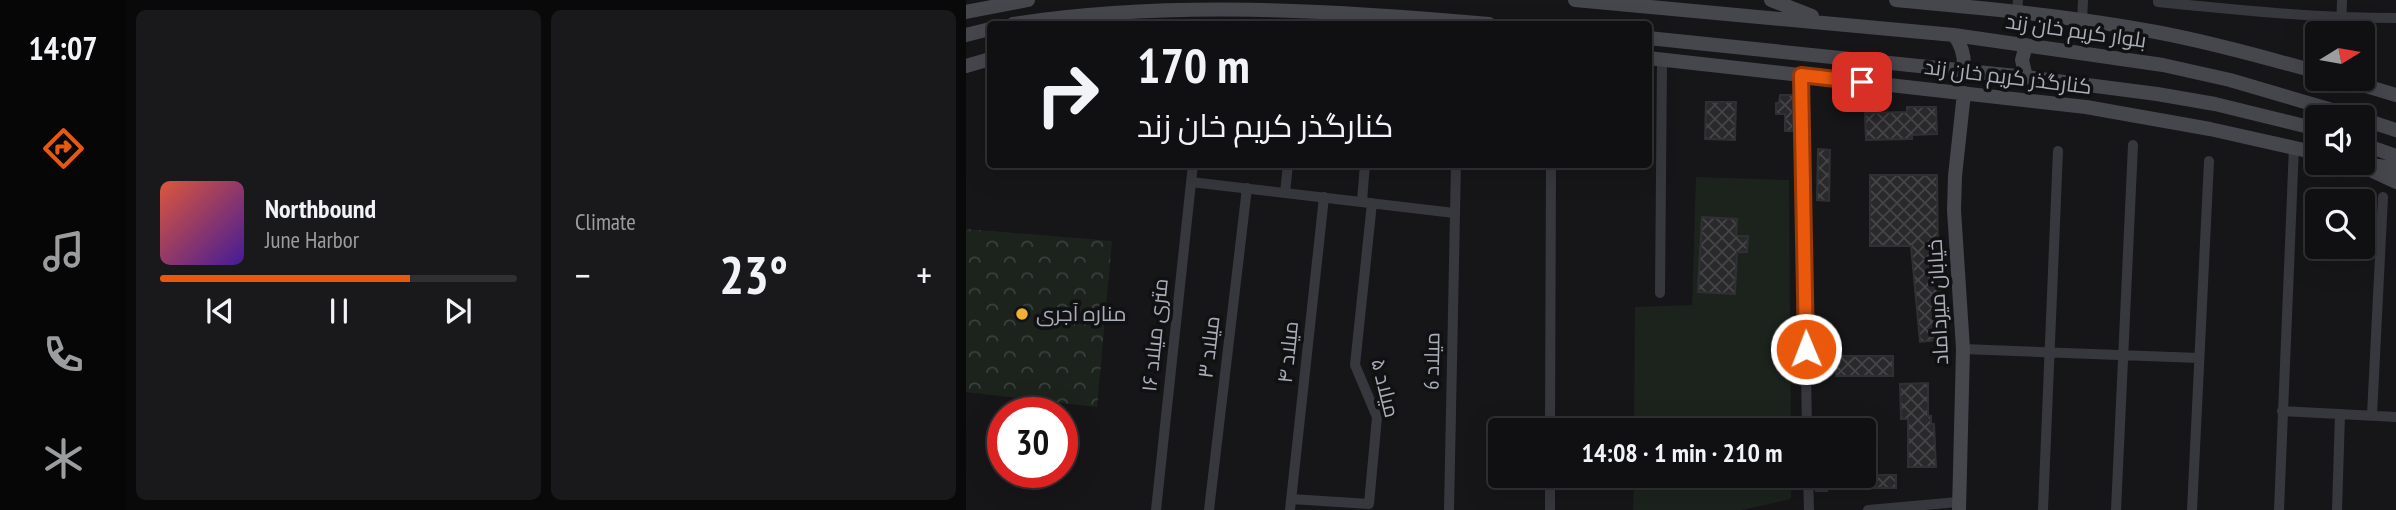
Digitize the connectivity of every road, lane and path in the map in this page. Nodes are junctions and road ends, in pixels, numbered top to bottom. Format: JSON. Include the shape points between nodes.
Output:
{"nodes":[{"id":1,"x":1028,"y":0,"type":"edge"},
{"id":2,"x":1575,"y":0,"type":"edge"},
{"id":3,"x":1771,"y":0,"type":"edge"},
{"id":4,"x":1896,"y":0,"type":"edge"},
{"id":5,"x":2083,"y":0,"type":"edge"},
{"id":6,"x":2342,"y":0,"type":"edge"},
{"id":7,"x":1919,"y":1,"type":"edge"},
{"id":8,"x":2158,"y":1,"type":"edge"},
{"id":9,"x":1269,"y":5,"type":"edge"},
{"id":10,"x":1300,"y":6,"type":"edge"},
{"id":11,"x":2017,"y":6,"type":"edge"},
{"id":12,"x":2251,"y":6,"type":"edge"},
{"id":13,"x":966,"y":12,"type":"edge"},
{"id":14,"x":1411,"y":17,"type":"junction"},
{"id":15,"x":2342,"y":18,"type":"junction"},
{"id":16,"x":2396,"y":18,"type":"edge"},
{"id":17,"x":1034,"y":21,"type":"edge"},
{"id":18,"x":1380,"y":21,"type":"edge"},
{"id":19,"x":1456,"y":21,"type":"edge"},
{"id":20,"x":2342,"y":21,"type":"edge"},
{"id":21,"x":2082,"y":22,"type":"junction"},
{"id":22,"x":1830,"y":23,"type":"junction"},
{"id":23,"x":987,"y":30,"type":"edge"},
{"id":24,"x":966,"y":34,"type":"edge"},
{"id":25,"x":1954,"y":35,"type":"junction"},
{"id":26,"x":1652,"y":38,"type":"edge"},
{"id":27,"x":2025,"y":45,"type":"junction"},
{"id":28,"x":1655,"y":59,"type":"edge"},
{"id":29,"x":987,"y":61,"type":"edge"},
{"id":30,"x":966,"y":66,"type":"edge"},
{"id":31,"x":2305,"y":69,"type":"edge"},
{"id":32,"x":1959,"y":70,"type":"junction"},
{"id":33,"x":1801,"y":75,"type":"junction"},
{"id":34,"x":2026,"y":77,"type":"junction"},
{"id":35,"x":2123,"y":89,"type":"junction"},
{"id":36,"x":2375,"y":89,"type":"edge"},
{"id":37,"x":1964,"y":93,"type":"junction"},
{"id":38,"x":2396,"y":95,"type":"edge"},
{"id":39,"x":2315,"y":105,"type":"edge"},
{"id":40,"x":2121,"y":113,"type":"junction"},
{"id":41,"x":2375,"y":123,"type":"edge"},
{"id":42,"x":2305,"y":126,"type":"edge"},
{"id":43,"x":2396,"y":130,"type":"edge"},
{"id":44,"x":2133,"y":145,"type":"dead end"},
{"id":45,"x":2294,"y":146,"type":"junction"},
{"id":46,"x":2305,"y":149,"type":"edge"},
{"id":47,"x":2375,"y":149,"type":"edge"},
{"id":48,"x":2058,"y":151,"type":"dead end"},
{"id":49,"x":2396,"y":156,"type":"edge"},
{"id":50,"x":2209,"y":161,"type":"dead end"},
{"id":51,"x":2375,"y":166,"type":"edge"},
{"id":52,"x":1193,"y":168,"type":"edge"},
{"id":53,"x":1288,"y":168,"type":"edge"},
{"id":54,"x":1365,"y":168,"type":"edge"},
{"id":55,"x":1456,"y":168,"type":"edge"},
{"id":56,"x":1551,"y":168,"type":"edge"},
{"id":57,"x":2396,"y":168,"type":"edge"},
{"id":58,"x":2375,"y":172,"type":"edge"},
{"id":59,"x":1191,"y":182,"type":"junction"},
{"id":60,"x":2396,"y":182,"type":"edge"},
{"id":61,"x":1247,"y":188,"type":"junction"},
{"id":62,"x":1285,"y":192,"type":"junction"},
{"id":63,"x":1324,"y":197,"type":"junction"},
{"id":64,"x":2383,"y":197,"type":"dead end"},
{"id":65,"x":1367,"y":202,"type":"junction"},
{"id":66,"x":1454,"y":213,"type":"junction"},
{"id":67,"x":1660,"y":293,"type":"dead end"},
{"id":68,"x":1963,"y":349,"type":"junction"},
{"id":69,"x":2050,"y":353,"type":"junction"},
{"id":70,"x":2123,"y":355,"type":"junction"},
{"id":71,"x":2199,"y":358,"type":"junction"},
{"id":72,"x":2282,"y":411,"type":"junction"},
{"id":73,"x":2340,"y":414,"type":"junction"},
{"id":74,"x":2372,"y":415,"type":"junction"},
{"id":75,"x":2396,"y":416,"type":"edge"},
{"id":76,"x":1550,"y":418,"type":"edge"},
{"id":77,"x":1807,"y":418,"type":"edge"},
{"id":78,"x":1550,"y":488,"type":"edge"},
{"id":79,"x":1808,"y":488,"type":"edge"},
{"id":80,"x":1291,"y":505,"type":"edge"},
{"id":81,"x":1959,"y":506,"type":"edge"},
{"id":82,"x":1909,"y":508,"type":"edge"},
{"id":83,"x":1156,"y":510,"type":"edge"},
{"id":84,"x":1209,"y":510,"type":"edge"},
{"id":85,"x":1449,"y":510,"type":"edge"},
{"id":86,"x":1550,"y":510,"type":"edge"},
{"id":87,"x":1809,"y":510,"type":"edge"},
{"id":88,"x":1868,"y":510,"type":"edge"},
{"id":89,"x":2043,"y":510,"type":"edge"},
{"id":90,"x":2116,"y":510,"type":"edge"},
{"id":91,"x":2192,"y":510,"type":"edge"},
{"id":92,"x":2279,"y":510,"type":"edge"},
{"id":93,"x":2337,"y":510,"type":"edge"}],
"edges":[{"from":1,"to":13,"type":"main road"},
{"from":2,"to":22,"type":"main road","name":"بلوار کریم خان زند"},
{"from":3,"to":22,"type":"main road"},
{"from":4,"to":7,"type":"main road"},
{"from":5,"to":21,"type":"street"},
{"from":6,"to":15,"type":"street"},
{"from":7,"to":11,"type":"main road"},
{"from":8,"to":12,"type":"street"},
{"from":9,"to":10,"type":"main road"},
{"from":9,"to":17,"type":"main road","via":[[1097,12]]},
{"from":10,"to":14,"type":"main road"},
{"from":11,"to":21,"type":"main road"},
{"from":12,"to":15,"type":"street"},
{"from":14,"to":18,"type":"main road"},
{"from":14,"to":19,"type":"main road"},
{"from":15,"to":16,"type":"street"},
{"from":15,"to":20,"type":"street"},
{"from":21,"to":31,"type":"main road","via":[[2156,32]]},
{"from":22,"to":25,"type":"main road","name":"بلوار کریم خان زند"},
{"from":23,"to":24,"type":"main road"},
{"from":25,"to":27,"type":"main road","name":"بلوار کریم خان زند"},
{"from":25,"to":32,"type":"main road","via":[[1964,58]]},
{"from":26,"to":32,"type":"main road"},
{"from":27,"to":34,"type":"main road"},
{"from":27,"to":39,"type":"main road","name":"بلوار کریم خان زند","via":[[2163,65]]},
{"from":28,"to":33,"type":"main road","name":"کنارگذر کریم خان زند"},
{"from":28,"to":67,"type":"street"},
{"from":29,"to":30,"type":"main road"},
{"from":32,"to":34,"type":"main road"},
{"from":33,"to":37,"type":"main road","name":"کنارگذر کریم خان زند"},
{"from":33,"to":77,"type":"street"},
{"from":34,"to":35,"type":"main road"},
{"from":35,"to":40,"type":"main road"},
{"from":35,"to":42,"type":"main road","via":[[2215,104]]},
{"from":36,"to":38,"type":"main road"},
{"from":37,"to":40,"type":"main road","name":"کنارگذر کریم خان زند"},
{"from":37,"to":68,"type":"main road","name":"خیابان میرداماد","via":[[1954,210]]},
{"from":40,"to":45,"type":"main road","name":"کنارگذر کریم خان زند"},
{"from":41,"to":43,"type":"main road"},
{"from":44,"to":70,"type":"street"},
{"from":45,"to":46,"type":"main road","name":"کنارگذر کریم خان زند"},
{"from":45,"to":72,"type":"street"},
{"from":47,"to":49,"type":"main road"},
{"from":48,"to":69,"type":"street"},
{"from":50,"to":71,"type":"street"},
{"from":51,"to":57,"type":"main road"},
{"from":52,"to":59,"type":"street","name":"۱۶ متری میلاد"},
{"from":53,"to":62,"type":"street"},
{"from":54,"to":65,"type":"street"},
{"from":55,"to":66,"type":"street","name":"میلاد 6"},
{"from":56,"to":76,"type":"street"},
{"from":58,"to":60,"type":"main road"},
{"from":59,"to":61,"type":"street"},
{"from":59,"to":83,"type":"street","name":"۱۶ متری میلاد"},
{"from":61,"to":62,"type":"street"},
{"from":61,"to":84,"type":"street","name":"میلاد ۳"},
{"from":62,"to":63,"type":"street"},
{"from":63,"to":65,"type":"street"},
{"from":63,"to":80,"type":"street","name":"میلاد ۴"},
{"from":64,"to":74,"type":"street"},
{"from":65,"to":66,"type":"street"},
{"from":65,"to":80,"type":"street","name":"میلاد ۵","via":[[1355,365],[1377,417],[1369,504]]},
{"from":66,"to":85,"type":"street","name":"میلاد 6"},
{"from":68,"to":69,"type":"street"},
{"from":68,"to":81,"type":"main road","name":"خیابان میرداماد"},
{"from":69,"to":70,"type":"street"},
{"from":69,"to":89,"type":"street"},
{"from":70,"to":71,"type":"street"},
{"from":70,"to":90,"type":"street"},
{"from":71,"to":91,"type":"street"},
{"from":72,"to":73,"type":"street"},
{"from":72,"to":92,"type":"street"},
{"from":73,"to":74,"type":"street"},
{"from":73,"to":93,"type":"street"},
{"from":74,"to":75,"type":"street"},
{"from":78,"to":86,"type":"street"},
{"from":79,"to":87,"type":"street"},
{"from":81,"to":82,"type":"street"},
{"from":82,"to":88,"type":"street"}]}
